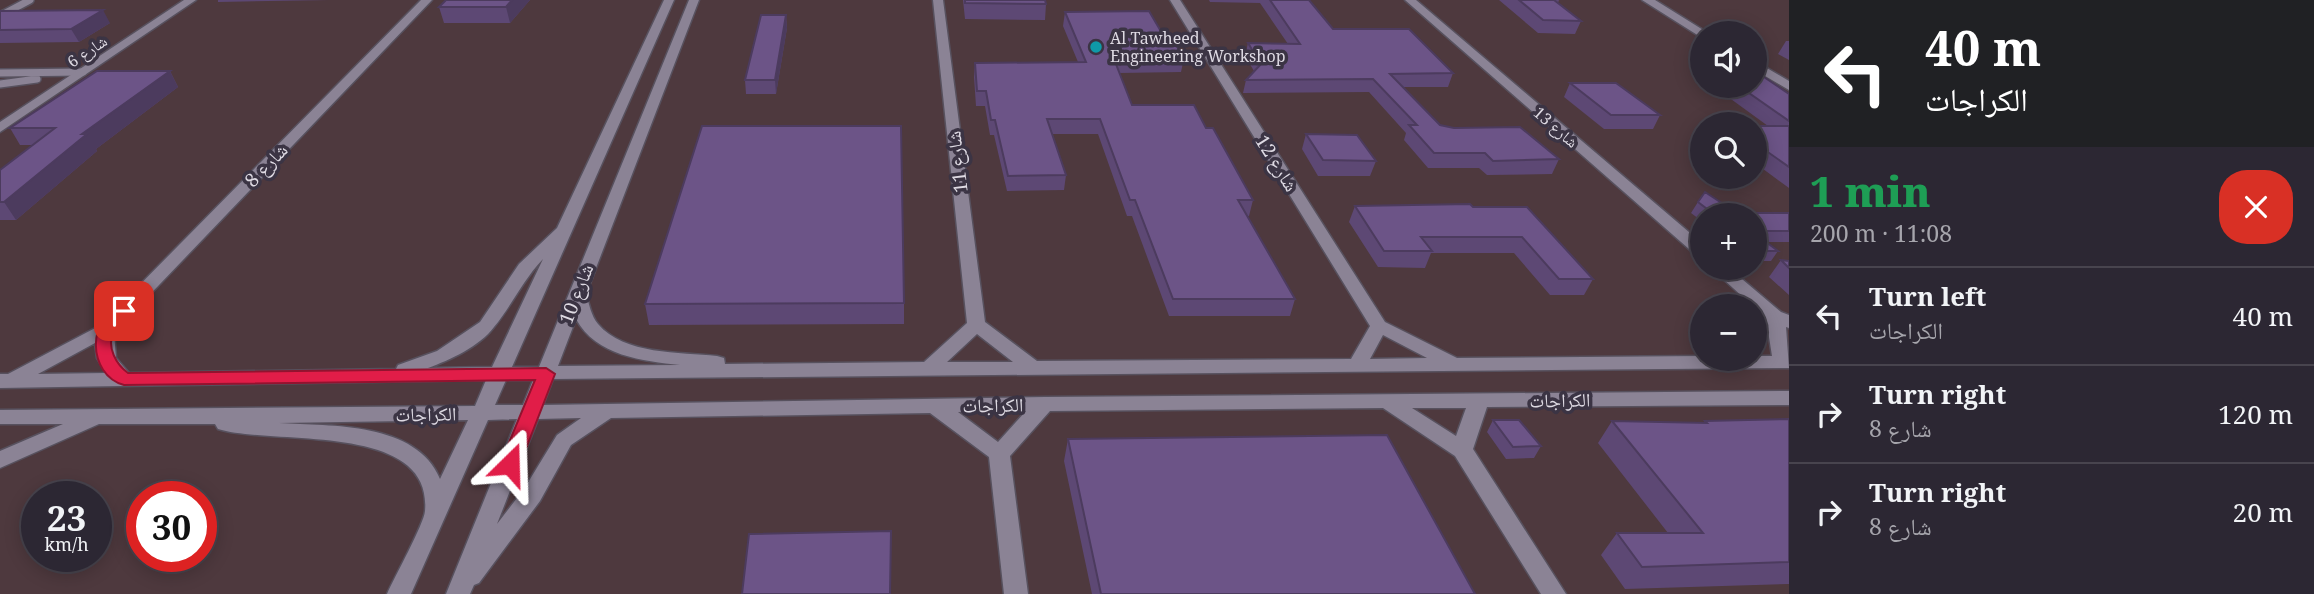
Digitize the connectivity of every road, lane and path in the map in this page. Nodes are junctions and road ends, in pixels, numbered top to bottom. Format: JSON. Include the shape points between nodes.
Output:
{"nodes":[{"id":1,"x":30,"y":0,"type":"edge"},
{"id":2,"x":191,"y":0,"type":"edge"},
{"id":3,"x":427,"y":0,"type":"edge"},
{"id":4,"x":669,"y":0,"type":"edge"},
{"id":5,"x":694,"y":0,"type":"edge"},
{"id":6,"x":938,"y":0,"type":"edge"},
{"id":7,"x":1175,"y":0,"type":"edge"},
{"id":8,"x":1410,"y":0,"type":"edge"},
{"id":9,"x":1647,"y":0,"type":"edge"},
{"id":10,"x":0,"y":16,"type":"edge"},
{"id":11,"x":1690,"y":26,"type":"edge"},
{"id":12,"x":1767,"y":72,"type":"edge"},
{"id":13,"x":0,"y":73,"type":"edge"},
{"id":14,"x":79,"y":75,"type":"junction"},
{"id":15,"x":0,"y":84,"type":"edge"},
{"id":16,"x":1789,"y":86,"type":"edge"},
{"id":17,"x":0,"y":128,"type":"edge"},
{"id":18,"x":565,"y":227,"type":"junction"},
{"id":19,"x":1690,"y":242,"type":"edge"},
{"id":20,"x":1734,"y":280,"type":"edge"},
{"id":21,"x":577,"y":292,"type":"junction"},
{"id":22,"x":1782,"y":319,"type":"edge"},
{"id":23,"x":976,"y":324,"type":"junction"},
{"id":24,"x":1379,"y":326,"type":"junction"},
{"id":25,"x":105,"y":330,"type":"junction"},
{"id":26,"x":1785,"y":362,"type":"edge"},
{"id":27,"x":1455,"y":365,"type":"junction"},
{"id":28,"x":1356,"y":366,"type":"junction"},
{"id":29,"x":755,"y":370,"type":"junction"},
{"id":30,"x":1036,"y":370,"type":"junction"},
{"id":31,"x":926,"y":371,"type":"junction"},
{"id":32,"x":546,"y":374,"type":"junction"},
{"id":33,"x":499,"y":375,"type":"junction"},
{"id":34,"x":383,"y":377,"type":"junction"},
{"id":35,"x":124,"y":379,"type":"junction"},
{"id":36,"x":4,"y":381,"type":"edge"},
{"id":37,"x":1789,"y":398,"type":"edge"},
{"id":38,"x":1479,"y":400,"type":"junction"},
{"id":39,"x":1386,"y":401,"type":"junction"},
{"id":40,"x":1045,"y":404,"type":"junction"},
{"id":41,"x":935,"y":405,"type":"junction"},
{"id":42,"x":606,"y":412,"type":"junction"},
{"id":43,"x":530,"y":413,"type":"junction"},
{"id":44,"x":482,"y":414,"type":"junction"},
{"id":45,"x":0,"y":417,"type":"edge"},
{"id":46,"x":107,"y":417,"type":"junction"},
{"id":47,"x":197,"y":417,"type":"junction"},
{"id":48,"x":1462,"y":450,"type":"junction"},
{"id":49,"x":999,"y":454,"type":"junction"},
{"id":50,"x":0,"y":460,"type":"edge"},
{"id":51,"x":436,"y":511,"type":"junction"},
{"id":52,"x":459,"y":592,"type":"edge"},
{"id":53,"x":399,"y":594,"type":"edge"},
{"id":54,"x":1016,"y":594,"type":"edge"},
{"id":55,"x":1555,"y":594,"type":"edge"}],
"edges":[{"from":1,"to":10,"type":"lane"},
{"from":2,"to":14,"type":"street","name":"شارع 6"},
{"from":3,"to":25,"type":"street","name":"شارع 8"},
{"from":4,"to":18,"type":"street","name":"شارع 10"},
{"from":5,"to":21,"type":"street","name":"شارع 10"},
{"from":6,"to":23,"type":"street","name":"شارع 11"},
{"from":7,"to":24,"type":"street","name":"شارع 12"},
{"from":8,"to":19,"type":"street","name":"شارع 13"},
{"from":9,"to":11,"type":"street"},
{"from":12,"to":16,"type":"street"},
{"from":13,"to":14,"type":"lane"},
{"from":14,"to":15,"type":"lane"},
{"from":14,"to":17,"type":"street","name":"شارع 6"},
{"from":18,"to":33,"type":"street","name":"شارع 10"},
{"from":18,"to":34,"type":"street","name":"شارع 10","via":[[525,268],[499,310],[470,340],[421,366]]},
{"from":20,"to":22,"type":"street"},
{"from":21,"to":29,"type":"street","name":"الكراجات","via":[[590,327],[616,346]]},
{"from":21,"to":32,"type":"street","name":"شارع 10"},
{"from":22,"to":26,"type":"street"},
{"from":23,"to":30,"type":"street"},
{"from":23,"to":31,"type":"street"},
{"from":24,"to":27,"type":"street"},
{"from":24,"to":28,"type":"street"},
{"from":25,"to":35,"type":"street","via":[[105,358]]},
{"from":25,"to":36,"type":"street","name":"شارع 8"},
{"from":26,"to":27,"type":"street","name":"الكراجات"},
{"from":27,"to":28,"type":"street","name":"الكراجات"},
{"from":28,"to":30,"type":"street","name":"الكراجات"},
{"from":29,"to":31,"type":"street","name":"الكراجات"},
{"from":29,"to":32,"type":"street","name":"الكراجات"},
{"from":30,"to":31,"type":"street","name":"الكراجات"},
{"from":32,"to":33,"type":"street","name":"الكراجات"},
{"from":32,"to":43,"type":"street","name":"شارع 10"},
{"from":33,"to":34,"type":"street","name":"الكراجات"},
{"from":33,"to":44,"type":"street","name":"شارع 10"},
{"from":34,"to":35,"type":"street","name":"الكراجات"},
{"from":35,"to":36,"type":"street","name":"الكراجات"},
{"from":37,"to":38,"type":"street","name":"الكراجات"},
{"from":38,"to":39,"type":"street","name":"الكراجات"},
{"from":38,"to":48,"type":"street"},
{"from":39,"to":40,"type":"street","name":"الكراجات"},
{"from":39,"to":48,"type":"street"},
{"from":40,"to":41,"type":"street","name":"الكراجات"},
{"from":40,"to":49,"type":"street"},
{"from":41,"to":42,"type":"street","name":"الكراجات"},
{"from":41,"to":49,"type":"street"},
{"from":42,"to":43,"type":"street","name":"الكراجات"},
{"from":42,"to":52,"type":"street","name":"شارع 10","via":[[564,440],[533,495]]},
{"from":43,"to":44,"type":"street","name":"الكراجات"},
{"from":43,"to":52,"type":"street","name":"شارع 10"},
{"from":44,"to":47,"type":"street","name":"الكراجات"},
{"from":44,"to":51,"type":"street","name":"شارع 10"},
{"from":45,"to":46,"type":"street","name":"الكراجات"},
{"from":46,"to":47,"type":"street","name":"الكراجات"},
{"from":46,"to":50,"type":"street"},
{"from":47,"to":51,"type":"street","name":"الكراجات","via":[[248,429],[389,443],[419,461],[429,477]]},
{"from":48,"to":55,"type":"street"},
{"from":49,"to":54,"type":"street"},
{"from":51,"to":53,"type":"street","name":"شارع 10"}]}
